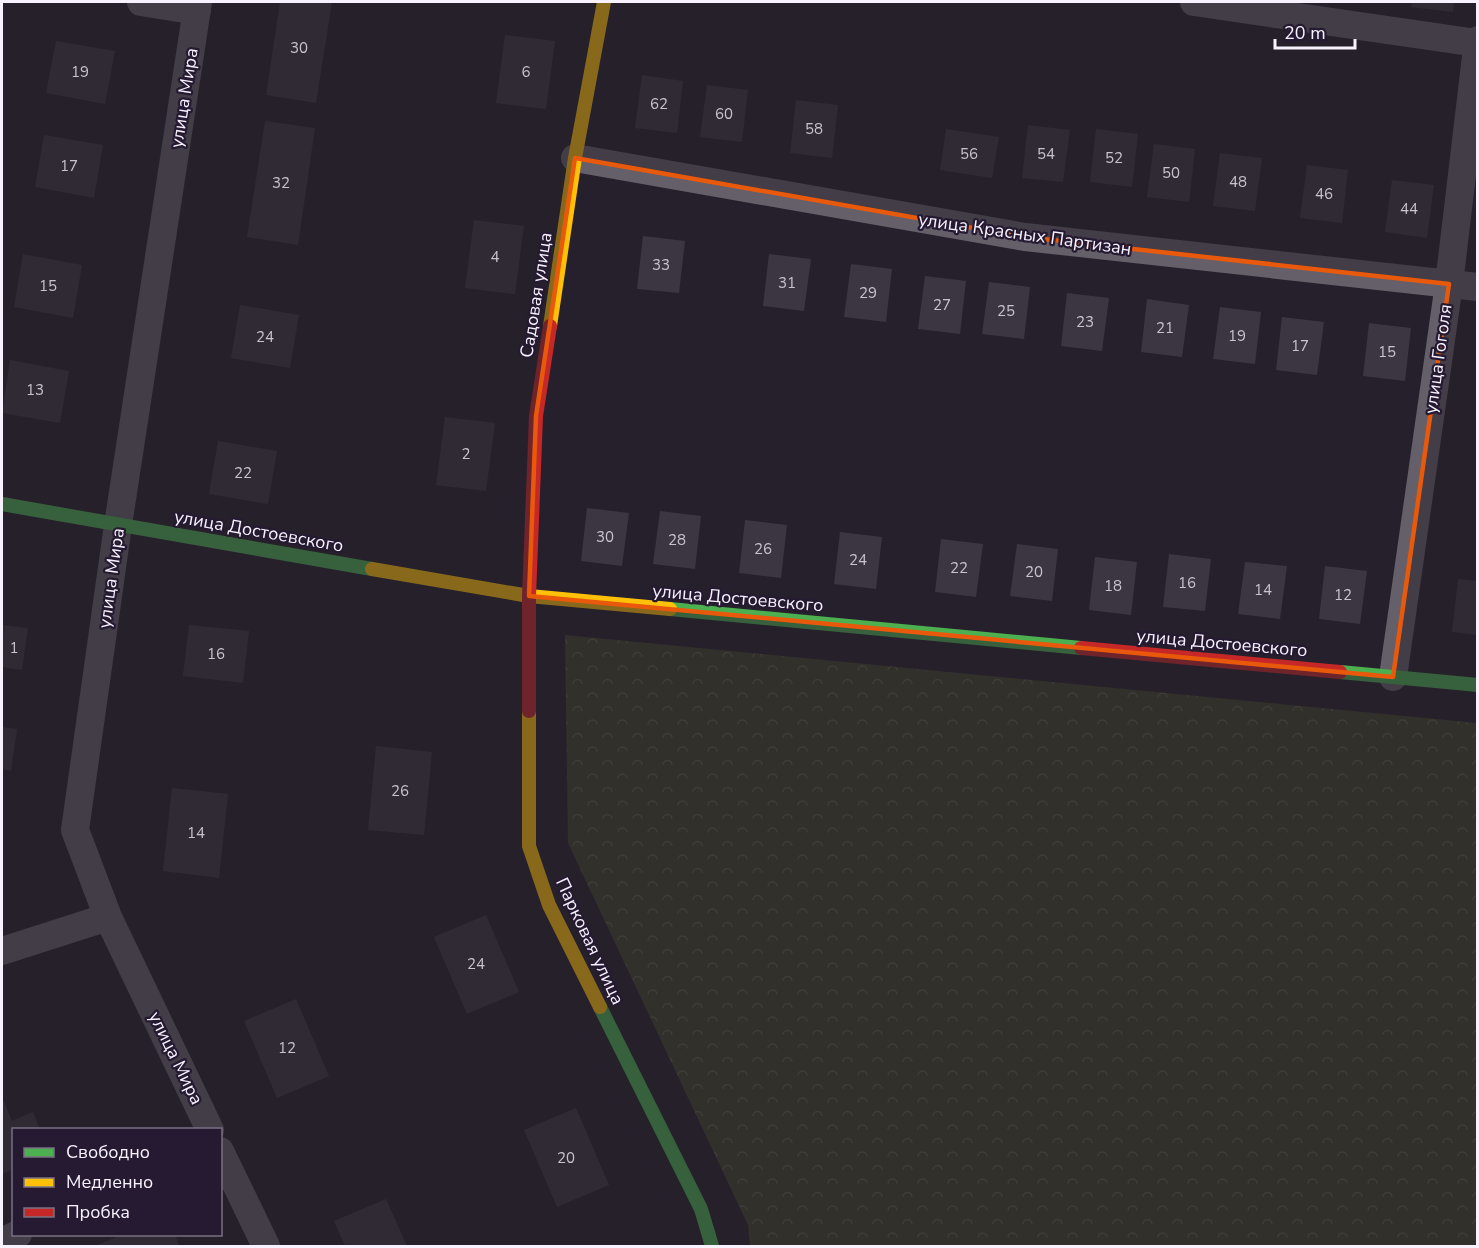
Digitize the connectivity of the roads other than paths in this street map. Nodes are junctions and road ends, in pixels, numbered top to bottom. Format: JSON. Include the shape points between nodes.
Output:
{"nodes":[{"id":1,"x":141,"y":2,"type":"edge"},
{"id":2,"x":604,"y":2,"type":"edge"},
{"id":3,"x":1194,"y":2,"type":"edge"},
{"id":4,"x":198,"y":6,"type":"edge"},
{"id":5,"x":1477,"y":41,"type":"edge"},
{"id":6,"x":575,"y":158,"type":"junction"},
{"id":7,"x":1449,"y":284,"type":"junction"},
{"id":8,"x":1478,"y":287,"type":"edge"},
{"id":9,"x":2,"y":504,"type":"edge"},
{"id":10,"x":118,"y":525,"type":"junction"},
{"id":11,"x":529,"y":596,"type":"junction"},
{"id":12,"x":1393,"y":677,"type":"junction"},
{"id":13,"x":1478,"y":685,"type":"edge"},
{"id":14,"x":108,"y":917,"type":"junction"},
{"id":15,"x":2,"y":951,"type":"edge"},
{"id":16,"x":209,"y":1128,"type":"edge"},
{"id":17,"x":222,"y":1155,"type":"edge"},
{"id":18,"x":267,"y":1246,"type":"edge"},
{"id":19,"x":712,"y":1246,"type":"edge"}],
"edges":[{"from":1,"to":4,"type":"street"},
{"from":2,"to":6,"type":"street","name":"Садовая улица"},
{"from":3,"to":5,"type":"street"},
{"from":4,"to":10,"type":"street","name":"улица Мира"},
{"from":5,"to":7,"type":"street","name":"улица Гоголя"},
{"from":6,"to":7,"type":"street","name":"улица Красных Партизан","via":[[1025,237]]},
{"from":6,"to":11,"type":"street","name":"Садовая улица","via":[[536,416]]},
{"from":7,"to":8,"type":"street","name":"улица Красных Партизан"},
{"from":7,"to":12,"type":"street","name":"улица Гоголя"},
{"from":9,"to":10,"type":"street","name":"улица Достоевского"},
{"from":10,"to":11,"type":"street","name":"улица Достоевского"},
{"from":10,"to":14,"type":"street","name":"улица Мира","via":[[75,830]]},
{"from":11,"to":12,"type":"street","name":"улица Достоевского"},
{"from":11,"to":19,"type":"street","name":"Парковая улица","via":[[529,846],[549,905],[702,1209]]},
{"from":12,"to":13,"type":"street","name":"улица Достоевского"},
{"from":14,"to":15,"type":"street"},
{"from":14,"to":16,"type":"street","name":"улица Мира"},
{"from":17,"to":18,"type":"street"}]}
